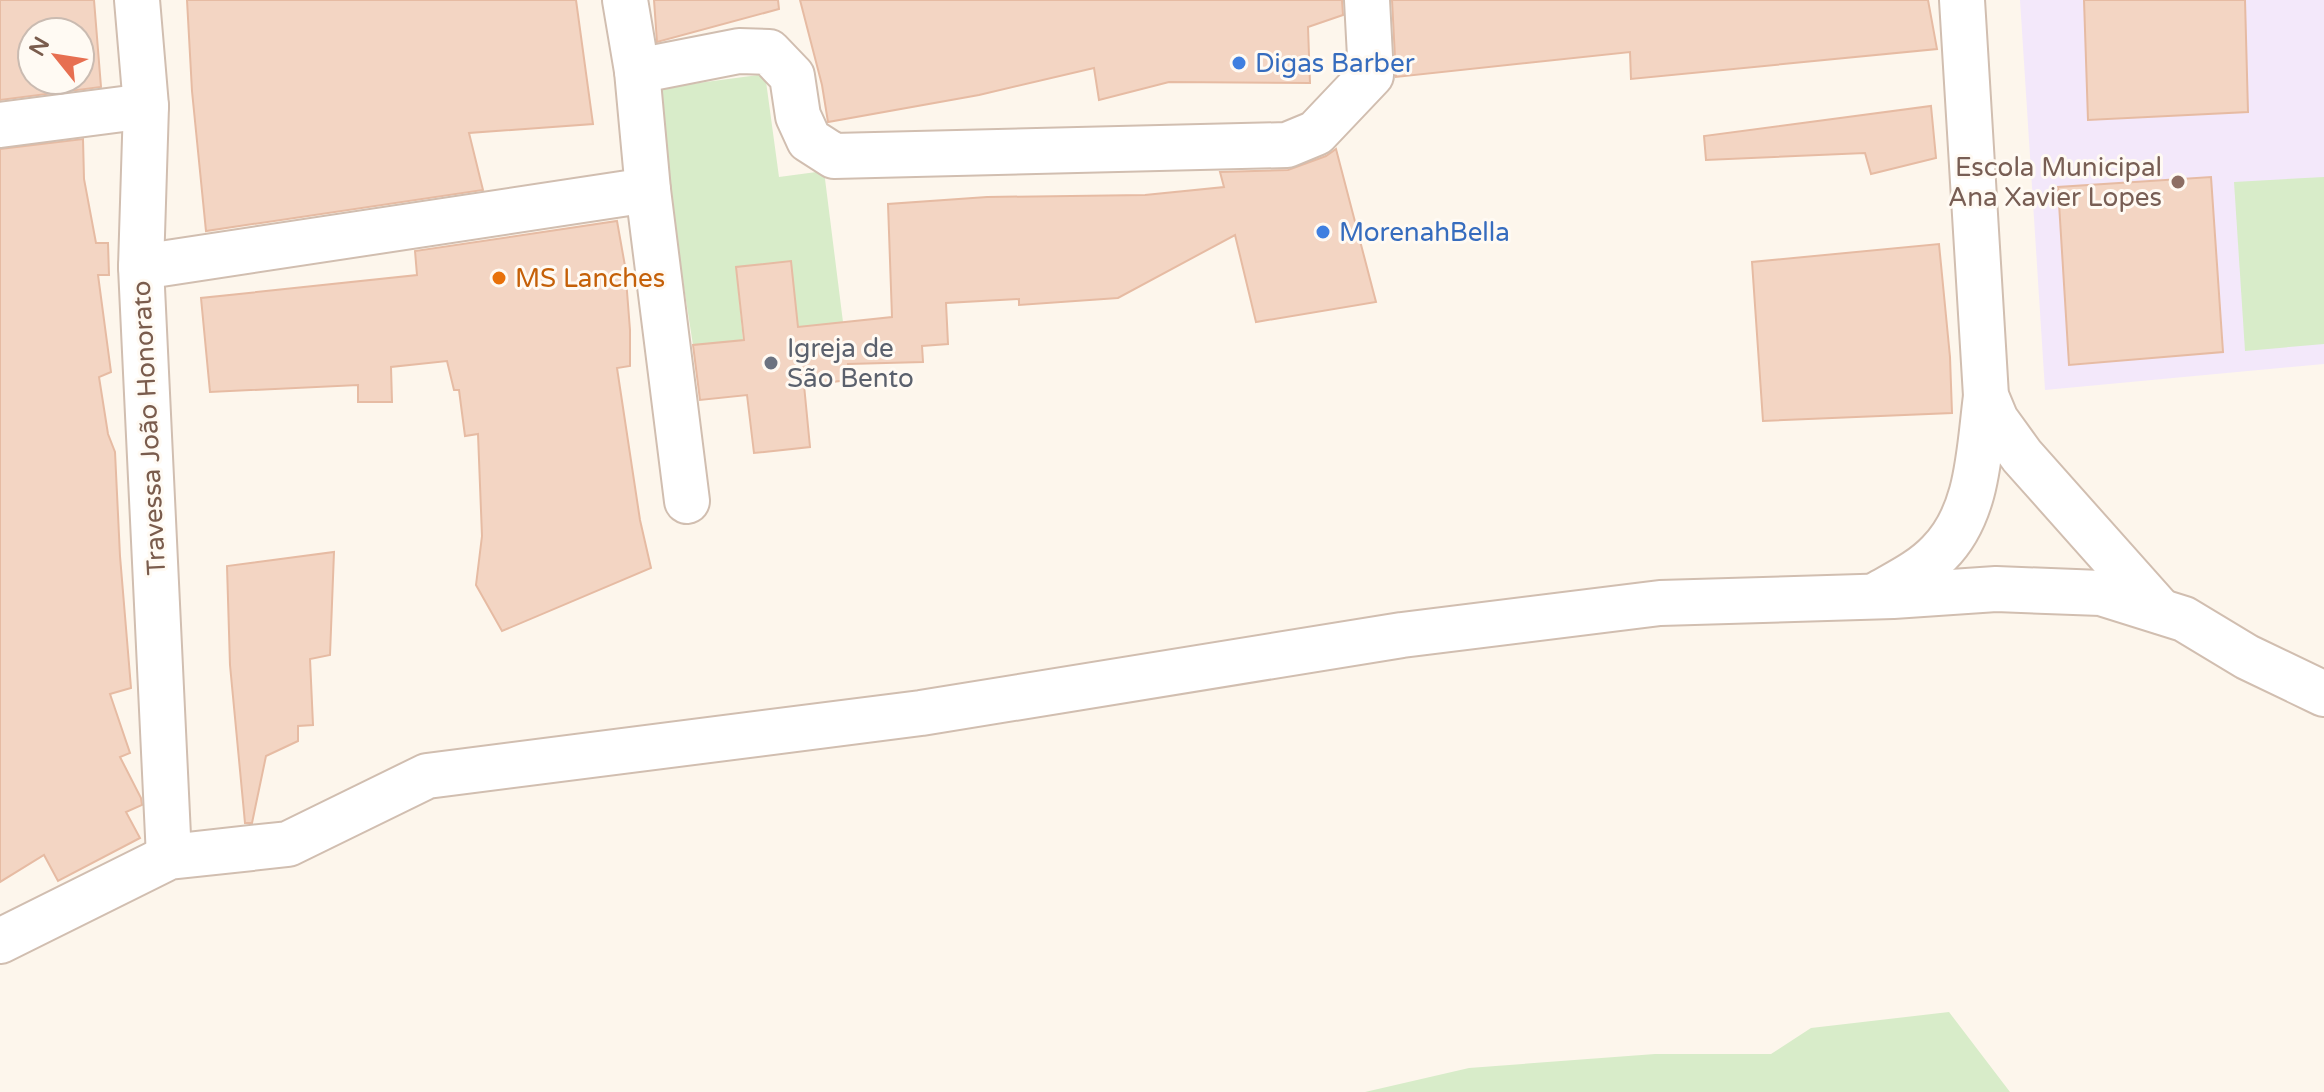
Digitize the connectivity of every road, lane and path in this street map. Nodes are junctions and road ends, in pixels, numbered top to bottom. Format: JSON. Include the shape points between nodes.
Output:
{"nodes":[{"id":1,"x":137,"y":0,"type":"edge"},
{"id":2,"x":625,"y":0,"type":"edge"},
{"id":3,"x":1367,"y":0,"type":"edge"},
{"id":4,"x":1962,"y":0,"type":"edge"},
{"id":5,"x":637,"y":71,"type":"junction"},
{"id":6,"x":146,"y":106,"type":"junction"},
{"id":7,"x":0,"y":125,"type":"edge"},
{"id":8,"x":648,"y":190,"type":"junction"},
{"id":9,"x":141,"y":267,"type":"junction"},
{"id":10,"x":1986,"y":396,"type":"junction"},
{"id":11,"x":687,"y":501,"type":"dead end"},
{"id":12,"x":1873,"y":597,"type":"junction"},
{"id":13,"x":2160,"y":611,"type":"junction"},
{"id":14,"x":2324,"y":694,"type":"edge"},
{"id":15,"x":169,"y":857,"type":"junction"},
{"id":16,"x":0,"y":941,"type":"edge"}],
"edges":[{"from":1,"to":6,"type":"street","name":"Travessa João Honorato"},
{"from":2,"to":5,"type":"street"},
{"from":3,"to":5,"type":"street","via":[[1371,75],[1316,133],[1287,145],[834,156],[809,140],[798,116],[792,76],[769,52],[739,51]]},
{"from":4,"to":10,"type":"street"},
{"from":5,"to":8,"type":"street"},
{"from":6,"to":7,"type":"street"},
{"from":6,"to":9,"type":"street","name":"Travessa João Honorato"},
{"from":8,"to":9,"type":"street"},
{"from":8,"to":11,"type":"street"},
{"from":9,"to":15,"type":"street","name":"Travessa João Honorato"},
{"from":10,"to":12,"type":"street","via":[[1972,496],[1956,533],[1916,572]]},
{"from":10,"to":13,"type":"street","via":[[2022,456]]},
{"from":12,"to":13,"type":"street","via":[[1996,589],[2101,593]]},
{"from":12,"to":15,"type":"street","via":[[1660,603],[1417,633],[921,713],[427,776],[288,844]]},
{"from":13,"to":14,"type":"street"},
{"from":15,"to":16,"type":"street"}]}
